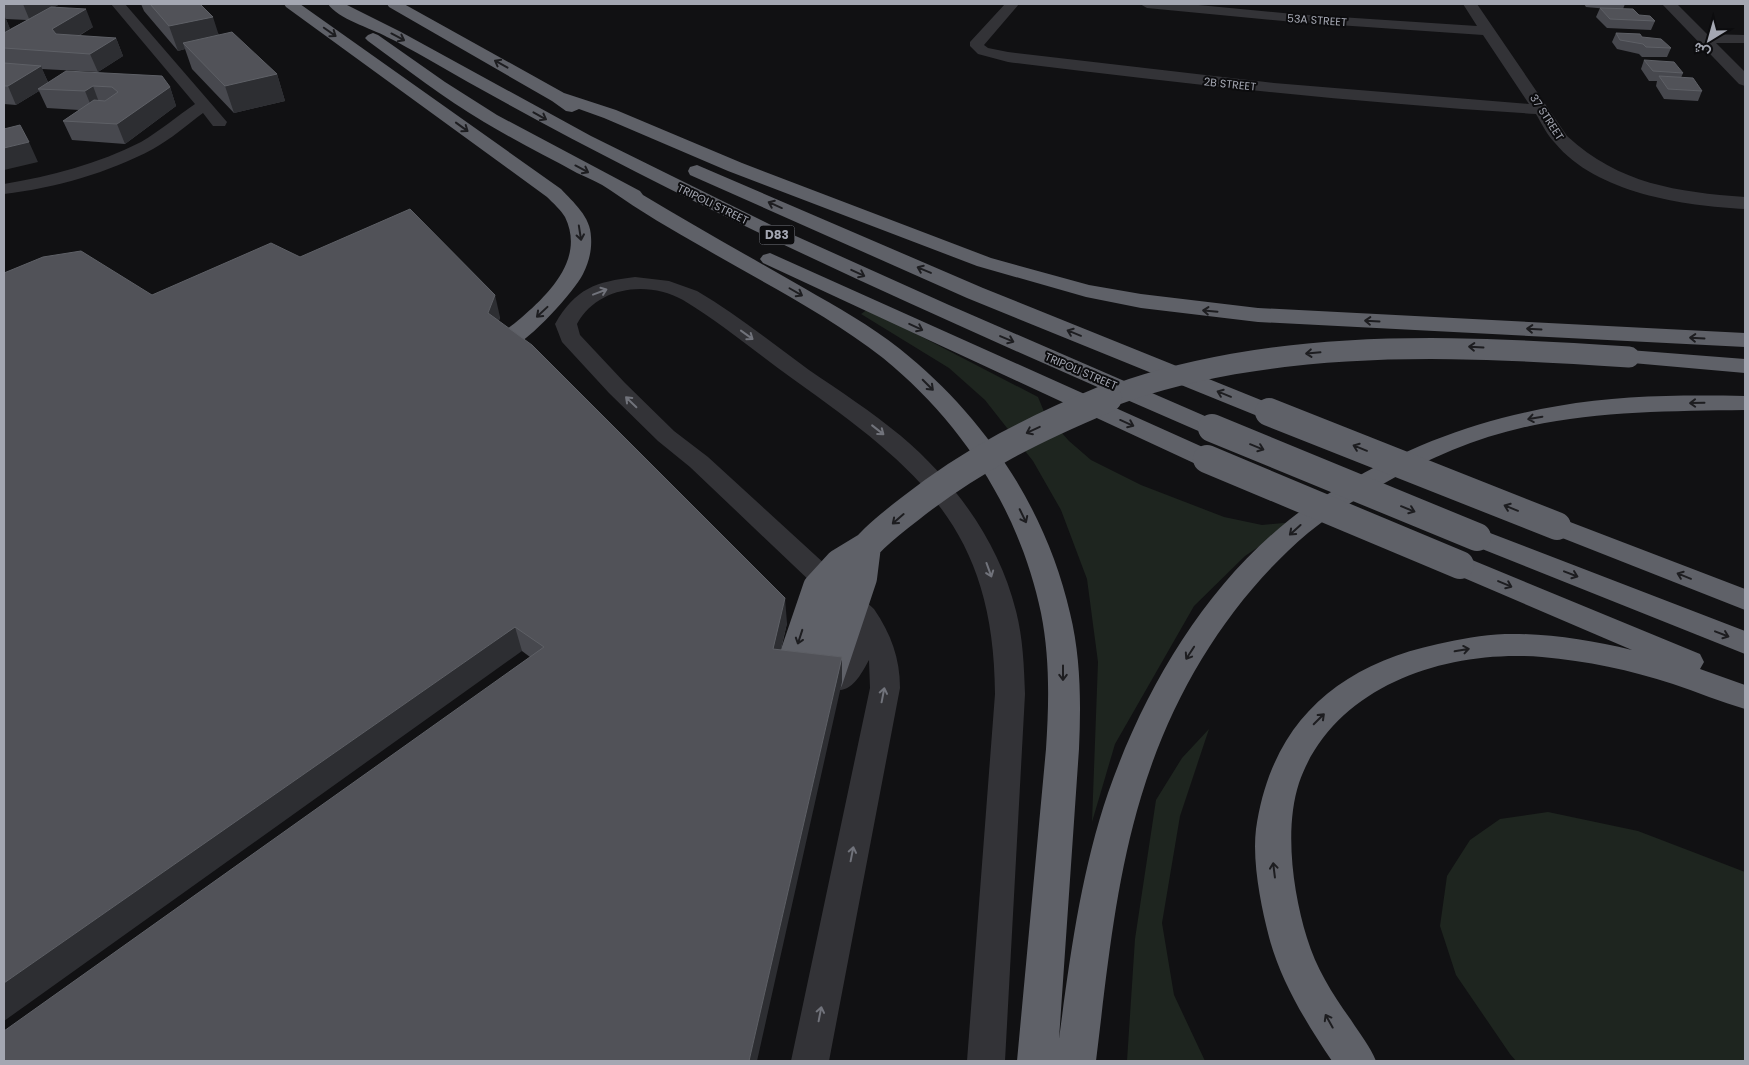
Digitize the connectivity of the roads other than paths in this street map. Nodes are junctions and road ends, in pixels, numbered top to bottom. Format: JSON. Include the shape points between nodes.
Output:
{"nodes":[{"id":1,"x":118,"y":4,"type":"edge"},
{"id":2,"x":291,"y":4,"type":"edge"},
{"id":3,"x":335,"y":4,"type":"edge"},
{"id":4,"x":394,"y":4,"type":"edge"},
{"id":5,"x":1012,"y":4,"type":"edge"},
{"id":6,"x":1147,"y":4,"type":"edge"},
{"id":7,"x":1470,"y":4,"type":"edge"},
{"id":8,"x":1669,"y":4,"type":"edge"},
{"id":9,"x":354,"y":17,"type":"junction"},
{"id":10,"x":1488,"y":30,"type":"junction"},
{"id":11,"x":1703,"y":38,"type":"junction"},
{"id":12,"x":1745,"y":39,"type":"edge"},
{"id":13,"x":1745,"y":81,"type":"edge"},
{"id":14,"x":558,"y":97,"type":"junction"},
{"id":15,"x":204,"y":104,"type":"junction"},
{"id":16,"x":1542,"y":110,"type":"junction"},
{"id":17,"x":220,"y":122,"type":"dead end"},
{"id":18,"x":618,"y":188,"type":"junction"},
{"id":19,"x":4,"y":189,"type":"edge"},
{"id":20,"x":1745,"y":203,"type":"edge"},
{"id":21,"x":1745,"y":340,"type":"edge"},
{"id":22,"x":504,"y":343,"type":"edge"},
{"id":23,"x":1656,"y":359,"type":"junction"},
{"id":24,"x":1745,"y":360,"type":"edge"},
{"id":25,"x":1745,"y":366,"type":"edge"},
{"id":26,"x":1745,"y":403,"type":"edge"},
{"id":27,"x":666,"y":436,"type":"junction"},
{"id":28,"x":867,"y":546,"type":"junction"},
{"id":29,"x":1745,"y":600,"type":"edge"},
{"id":30,"x":1745,"y":643,"type":"edge"},
{"id":31,"x":815,"y":678,"type":"junction"},
{"id":32,"x":1745,"y":685,"type":"edge"},
{"id":33,"x":1745,"y":698,"type":"edge"},
{"id":34,"x":810,"y":1061,"type":"edge"},
{"id":35,"x":986,"y":1061,"type":"edge"},
{"id":36,"x":1037,"y":1061,"type":"edge"},
{"id":37,"x":1076,"y":1061,"type":"edge"},
{"id":38,"x":1356,"y":1061,"type":"edge"}],
"edges":[{"from":1,"to":15,"type":"street"},
{"from":2,"to":22,"type":"highway","one_way":true,"via":[[566,203],[581,228],[580,258],[566,286],[554,300]]},
{"from":3,"to":9,"type":"highway","name":"TRIPOLI STREET","number":"D83"},
{"from":14,"to":4,"type":"highway","name":"TRIPOLI STREET","number":"D83","one_way":true},
{"from":5,"to":16,"type":"street","name":"2B STREET","via":[[977,42],[983,51],[1008,57],[1208,82],[1427,103]]},
{"from":6,"to":10,"type":"street","name":"53A STREET","via":[[1294,18]]},
{"from":7,"to":10,"type":"street","name":"37 STREET"},
{"from":8,"to":11,"type":"street"},
{"from":9,"to":18,"type":"highway","one_way":true,"via":[[374,40],[439,86],[491,119]]},
{"from":9,"to":30,"type":"highway","name":"TRIPOLI STREET","number":"D83","one_way":true,"bridge":true,"via":[[394,34],[631,164],[924,303],[1212,428]]},
{"from":10,"to":16,"type":"street","name":"37 STREET"},
{"from":11,"to":12,"type":"street"},
{"from":11,"to":13,"type":"street"},
{"from":21,"to":14,"type":"highway","one_way":true,"via":[[1258,316],[1170,306],[1086,290],[967,256],[743,170],[610,114]]},
{"from":29,"to":14,"type":"highway","name":"TRIPOLI STREET","number":"D83","one_way":true,"bridge":true,"via":[[975,293],[691,168],[594,121]]},
{"from":15,"to":17,"type":"street"},
{"from":15,"to":19,"type":"street","via":[[161,136],[131,153],[72,174]]},
{"from":16,"to":20,"type":"street","name":"37 STREET","via":[[1572,152],[1591,166],[1617,178],[1683,197]]},
{"from":18,"to":32,"type":"highway","one_way":true,"bridge":true,"via":[[1206,459]]},
{"from":18,"to":36,"type":"highway","one_way":true,"via":[[864,333],[916,374],[988,455],[1034,538],[1052,596],[1062,660],[1063,722]]},
{"from":23,"to":24,"type":"highway"},
{"from":23,"to":25,"type":"highway"},
{"from":23,"to":28,"type":"highway","one_way":true,"bridge":true,"via":[[1453,346],[1369,348],[1289,355],[1212,367],[1144,384],[1032,430],[946,480]]},
{"from":26,"to":37,"type":"highway","one_way":true,"via":[[1671,403],[1594,409],[1532,418],[1474,433],[1421,453],[1360,486],[1300,526],[1273,551],[1214,617],[1188,655],[1159,709],[1133,770],[1112,839],[1094,922]]},
{"from":27,"to":31,"type":"street","via":[[686,465],[857,638],[857,657]]},
{"from":34,"to":27,"type":"street","one_way":true,"via":[[885,688],[884,657],[864,616],[700,462]]},
{"from":27,"to":35,"type":"street","one_way":true,"via":[[570,337],[566,324],[569,316],[590,296],[613,287],[645,284],[675,288],[693,297],[893,442],[946,496],[986,561],[999,598],[1010,669]]},
{"from":28,"to":31,"type":"highway","bridge":true,"via":[[863,578]]},
{"from":28,"to":31,"type":"highway","one_way":true,"bridge":true,"via":[[838,564],[817,587]]},
{"from":38,"to":33,"type":"highway","one_way":true,"via":[[1308,985],[1289,940],[1277,896],[1272,855],[1274,818],[1281,784],[1294,753],[1312,726],[1334,703],[1368,680],[1430,656],[1471,648],[1515,646],[1561,648],[1609,656],[1659,668]]}]}
